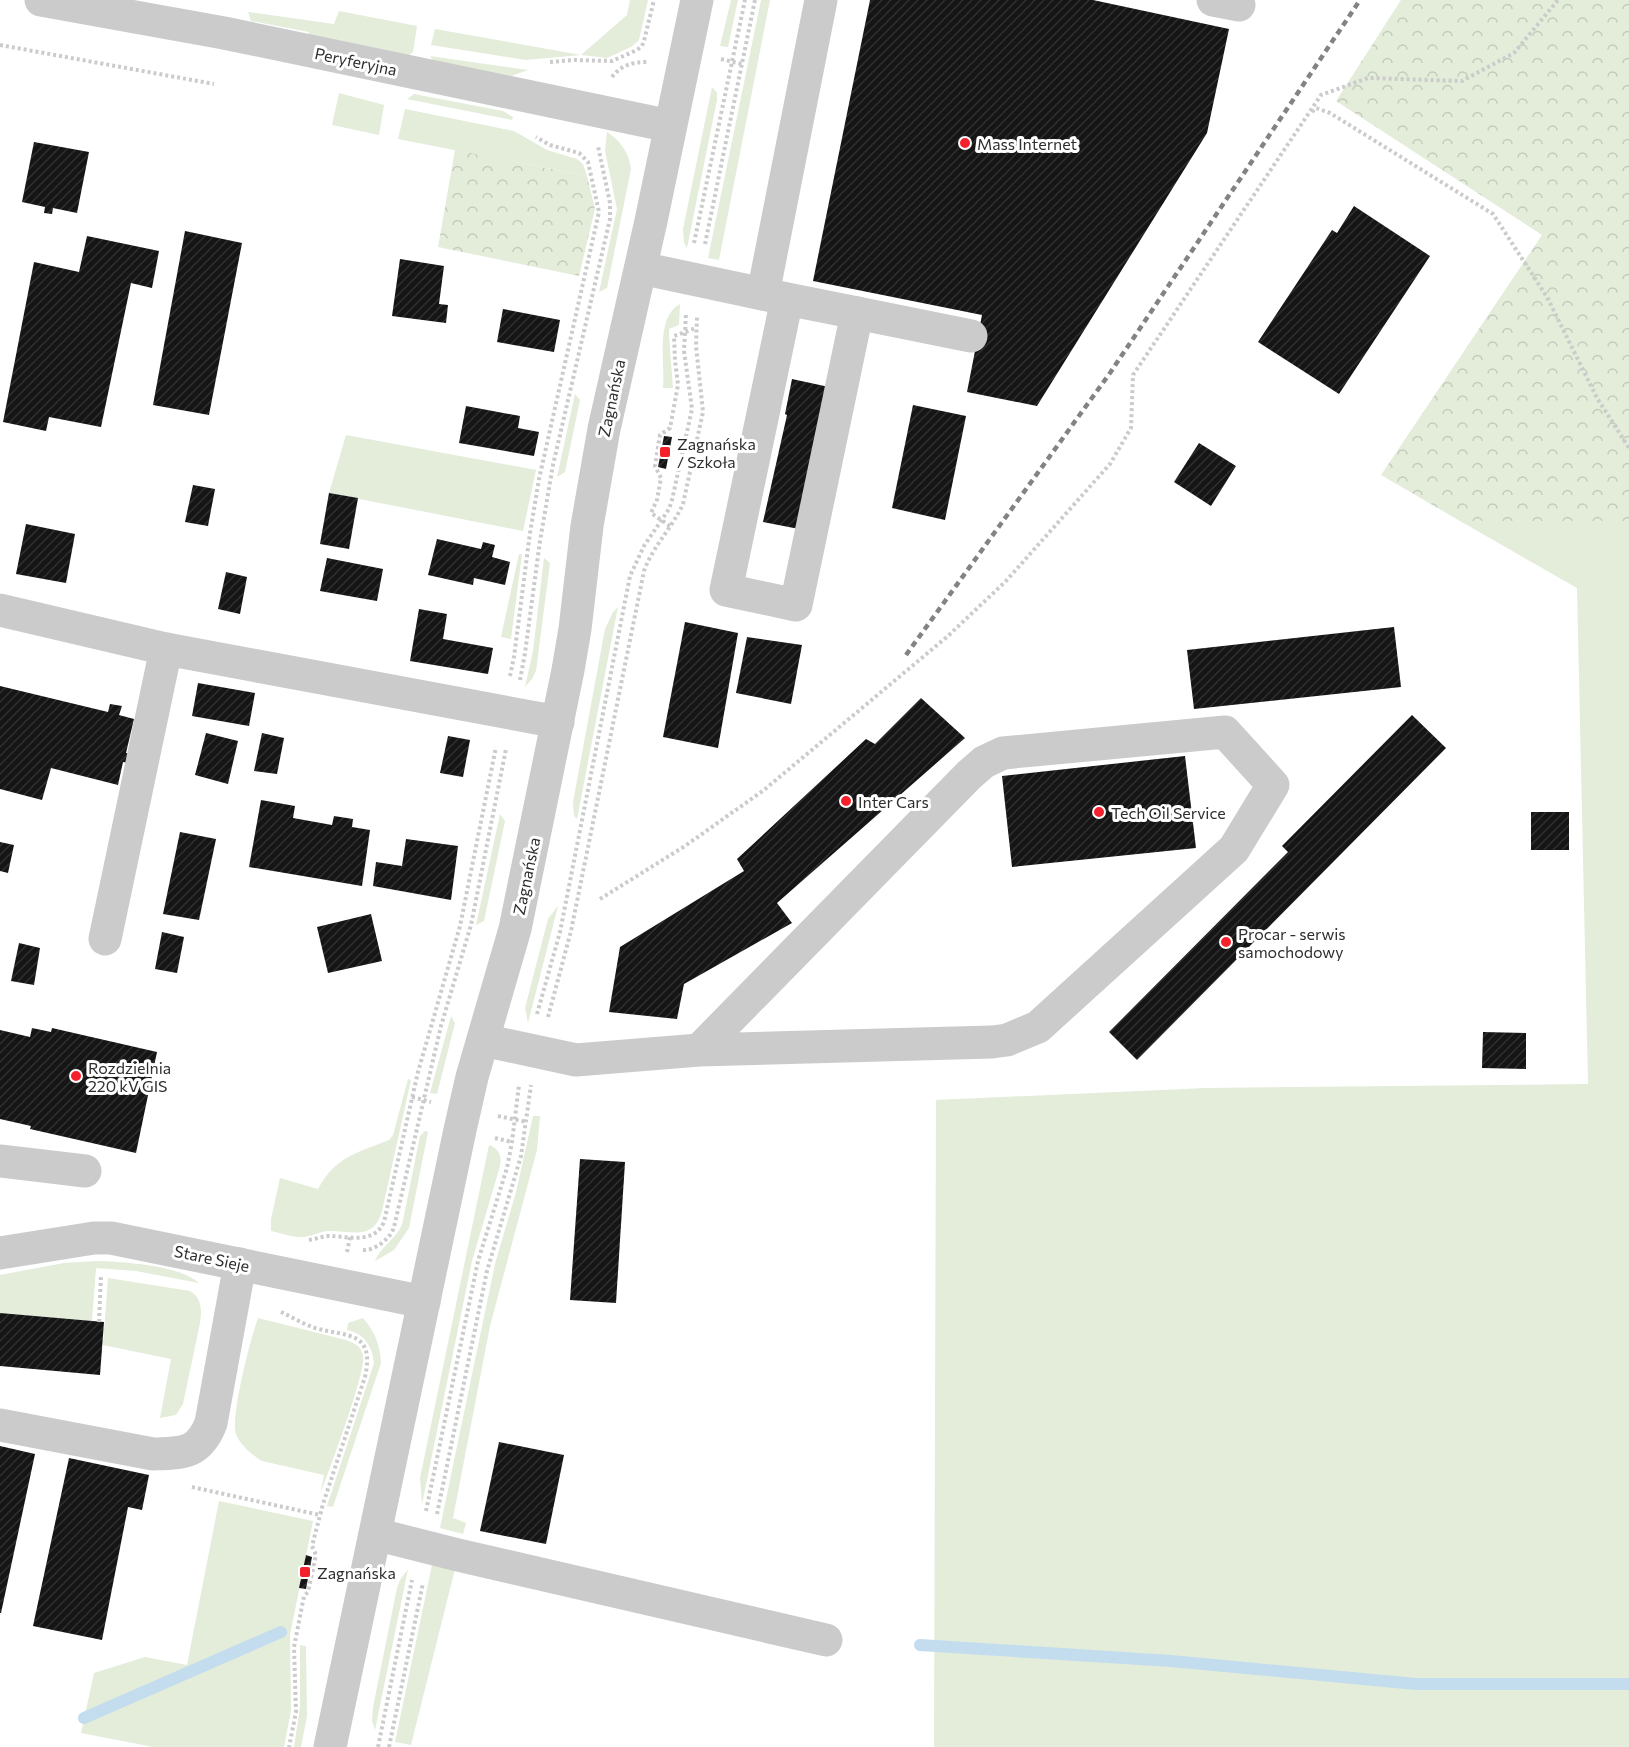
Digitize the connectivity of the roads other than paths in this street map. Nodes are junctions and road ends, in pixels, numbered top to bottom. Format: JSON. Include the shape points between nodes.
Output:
{"nodes":[{"id":1,"x":41,"y":0,"type":"edge"},
{"id":2,"x":697,"y":0,"type":"edge"},
{"id":3,"x":821,"y":0,"type":"edge"},
{"id":4,"x":670,"y":126,"type":"junction"},
{"id":5,"x":641,"y":267,"type":"junction"},
{"id":6,"x":775,"y":296,"type":"junction"},
{"id":7,"x":857,"y":314,"type":"junction"},
{"id":8,"x":971,"y":336,"type":"dead end"},
{"id":9,"x":0,"y":610,"type":"edge"},
{"id":10,"x":166,"y":649,"type":"junction"},
{"id":11,"x":558,"y":722,"type":"junction"},
{"id":12,"x":105,"y":939,"type":"dead end"},
{"id":13,"x":483,"y":1041,"type":"junction"},
{"id":14,"x":699,"y":1050,"type":"junction"},
{"id":15,"x":0,"y":1161,"type":"edge"},
{"id":16,"x":85,"y":1171,"type":"dead end"},
{"id":17,"x":0,"y":1253,"type":"edge"},
{"id":18,"x":240,"y":1264,"type":"junction"},
{"id":19,"x":424,"y":1302,"type":"junction"},
{"id":20,"x":0,"y":1425,"type":"edge"},
{"id":21,"x":375,"y":1534,"type":"junction"},
{"id":22,"x":826,"y":1641,"type":"dead end"},
{"id":23,"x":330,"y":1747,"type":"edge"}],
"edges":[{"from":1,"to":4,"type":"street","name":"Peryferyjna","via":[[224,33]]},
{"from":2,"to":4,"type":"street","name":"Zagnańska"},
{"from":3,"to":6,"type":"street"},
{"from":4,"to":5,"type":"street","name":"Zagnańska"},
{"from":5,"to":6,"type":"street"},
{"from":5,"to":11,"type":"street","name":"Zagnańska","via":[[591,498],[575,629]]},
{"from":6,"to":7,"type":"street"},
{"from":6,"to":7,"type":"street","via":[[726,590],[796,605]]},
{"from":7,"to":8,"type":"street"},
{"from":9,"to":10,"type":"street"},
{"from":10,"to":11,"type":"street"},
{"from":10,"to":12,"type":"street"},
{"from":11,"to":13,"type":"street","name":"Zagnańska","via":[[514,929]]},
{"from":13,"to":14,"type":"street","via":[[576,1060]]},
{"from":13,"to":19,"type":"street","name":"Zagnańska"},
{"from":14,"to":14,"type":"street","via":[[992,1042],[1038,1028],[1234,849],[1272,785],[1226,732],[1004,753],[984,762]]},
{"from":15,"to":16,"type":"street"},
{"from":17,"to":18,"type":"street","name":"Stare Sieje","via":[[111,1238]]},
{"from":18,"to":19,"type":"street","name":"Stare Sieje"},
{"from":18,"to":20,"type":"street","via":[[211,1423],[205,1438],[194,1447],[177,1454],[153,1454]]},
{"from":19,"to":21,"type":"street","name":"Zagnańska"},
{"from":21,"to":22,"type":"street"},
{"from":21,"to":23,"type":"street","name":"Zagnańska"}]}
